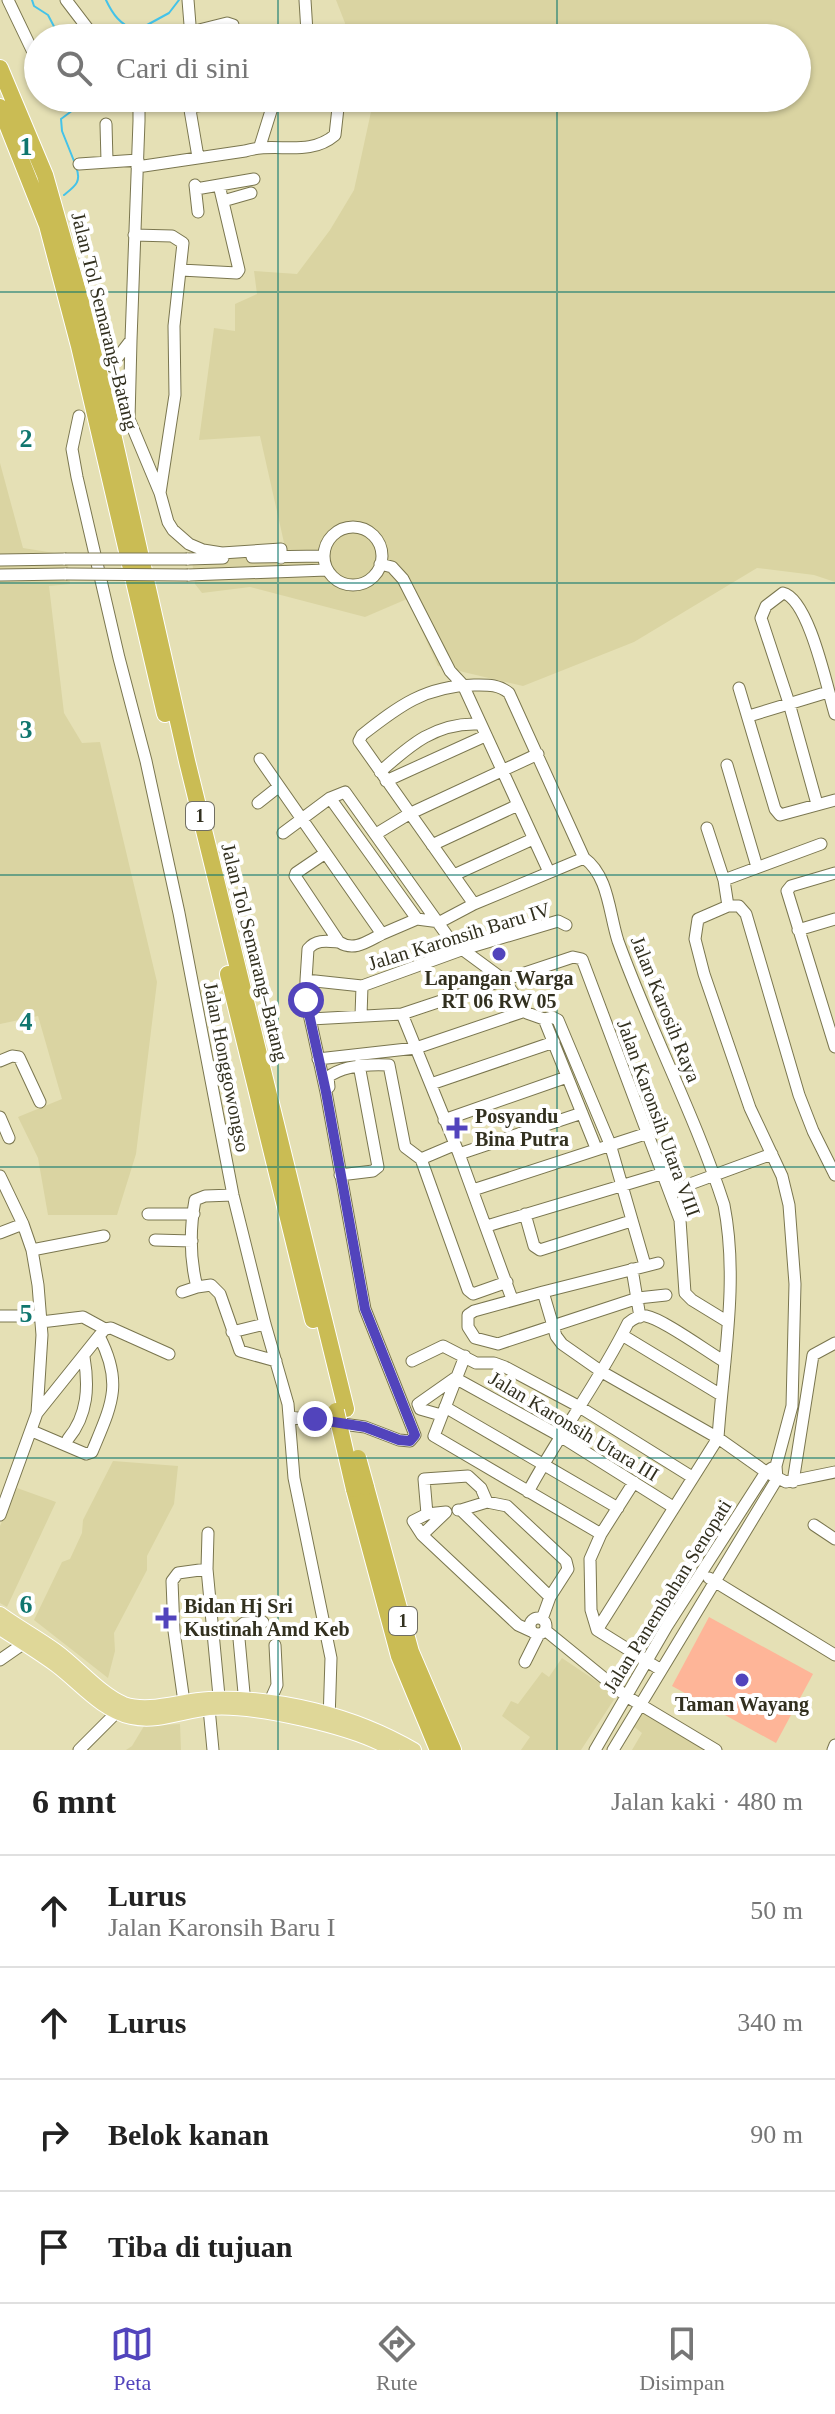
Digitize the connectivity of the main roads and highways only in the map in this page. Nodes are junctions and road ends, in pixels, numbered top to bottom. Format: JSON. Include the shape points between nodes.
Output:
{"nodes":[{"id":1,"x":0,"y":68,"type":"edge"},
{"id":2,"x":0,"y":107,"type":"edge"},
{"id":3,"x":54,"y":223,"type":"junction"},
{"id":4,"x":360,"y":1488,"type":"junction"},
{"id":5,"x":3,"y":1623,"type":"edge"},
{"id":6,"x":245,"y":1704,"type":"junction"},
{"id":7,"x":216,"y":1705,"type":"junction"},
{"id":8,"x":150,"y":1712,"type":"junction"},
{"id":9,"x":329,"y":1721,"type":"junction"},
{"id":10,"x":387,"y":1748,"type":"edge"},
{"id":11,"x":414,"y":1750,"type":"edge"},
{"id":12,"x":438,"y":1750,"type":"edge"},
{"id":13,"x":453,"y":1750,"type":"edge"}],
"edges":[{"from":1,"to":3,"type":"highway","name":"Jalan Tol Semarang–Batang","number":"1","via":[[45,175]]},
{"from":2,"to":3,"type":"highway","name":"Jalan Tol Semarang–Batang","number":"1","via":[[27,175]]},
{"from":3,"to":4,"type":"highway","name":"Jalan Tol Semarang–Batang","number":"1","bridge":true,"via":[[256,1092]]},
{"from":4,"to":12,"type":"highway","name":"Jalan Tol Semarang–Batang","number":"1","via":[[399,1656]]},
{"from":4,"to":13,"type":"highway","name":"Jalan Tol Semarang–Batang","number":"1","via":[[411,1652]]},
{"from":5,"to":8,"type":"main road","via":[[57,1652],[115,1700]]},
{"from":5,"to":8,"type":"main road","via":[[23,1644],[117,1712]]},
{"from":6,"to":7,"type":"main road"},
{"from":6,"to":9,"type":"main road"},
{"from":6,"to":9,"type":"main road","via":[[270,1701]]},
{"from":7,"to":8,"type":"main road"},
{"from":7,"to":8,"type":"main road","via":[[184,1702]]},
{"from":9,"to":10,"type":"main road"},
{"from":9,"to":11,"type":"main road","via":[[373,1729]]}]}
